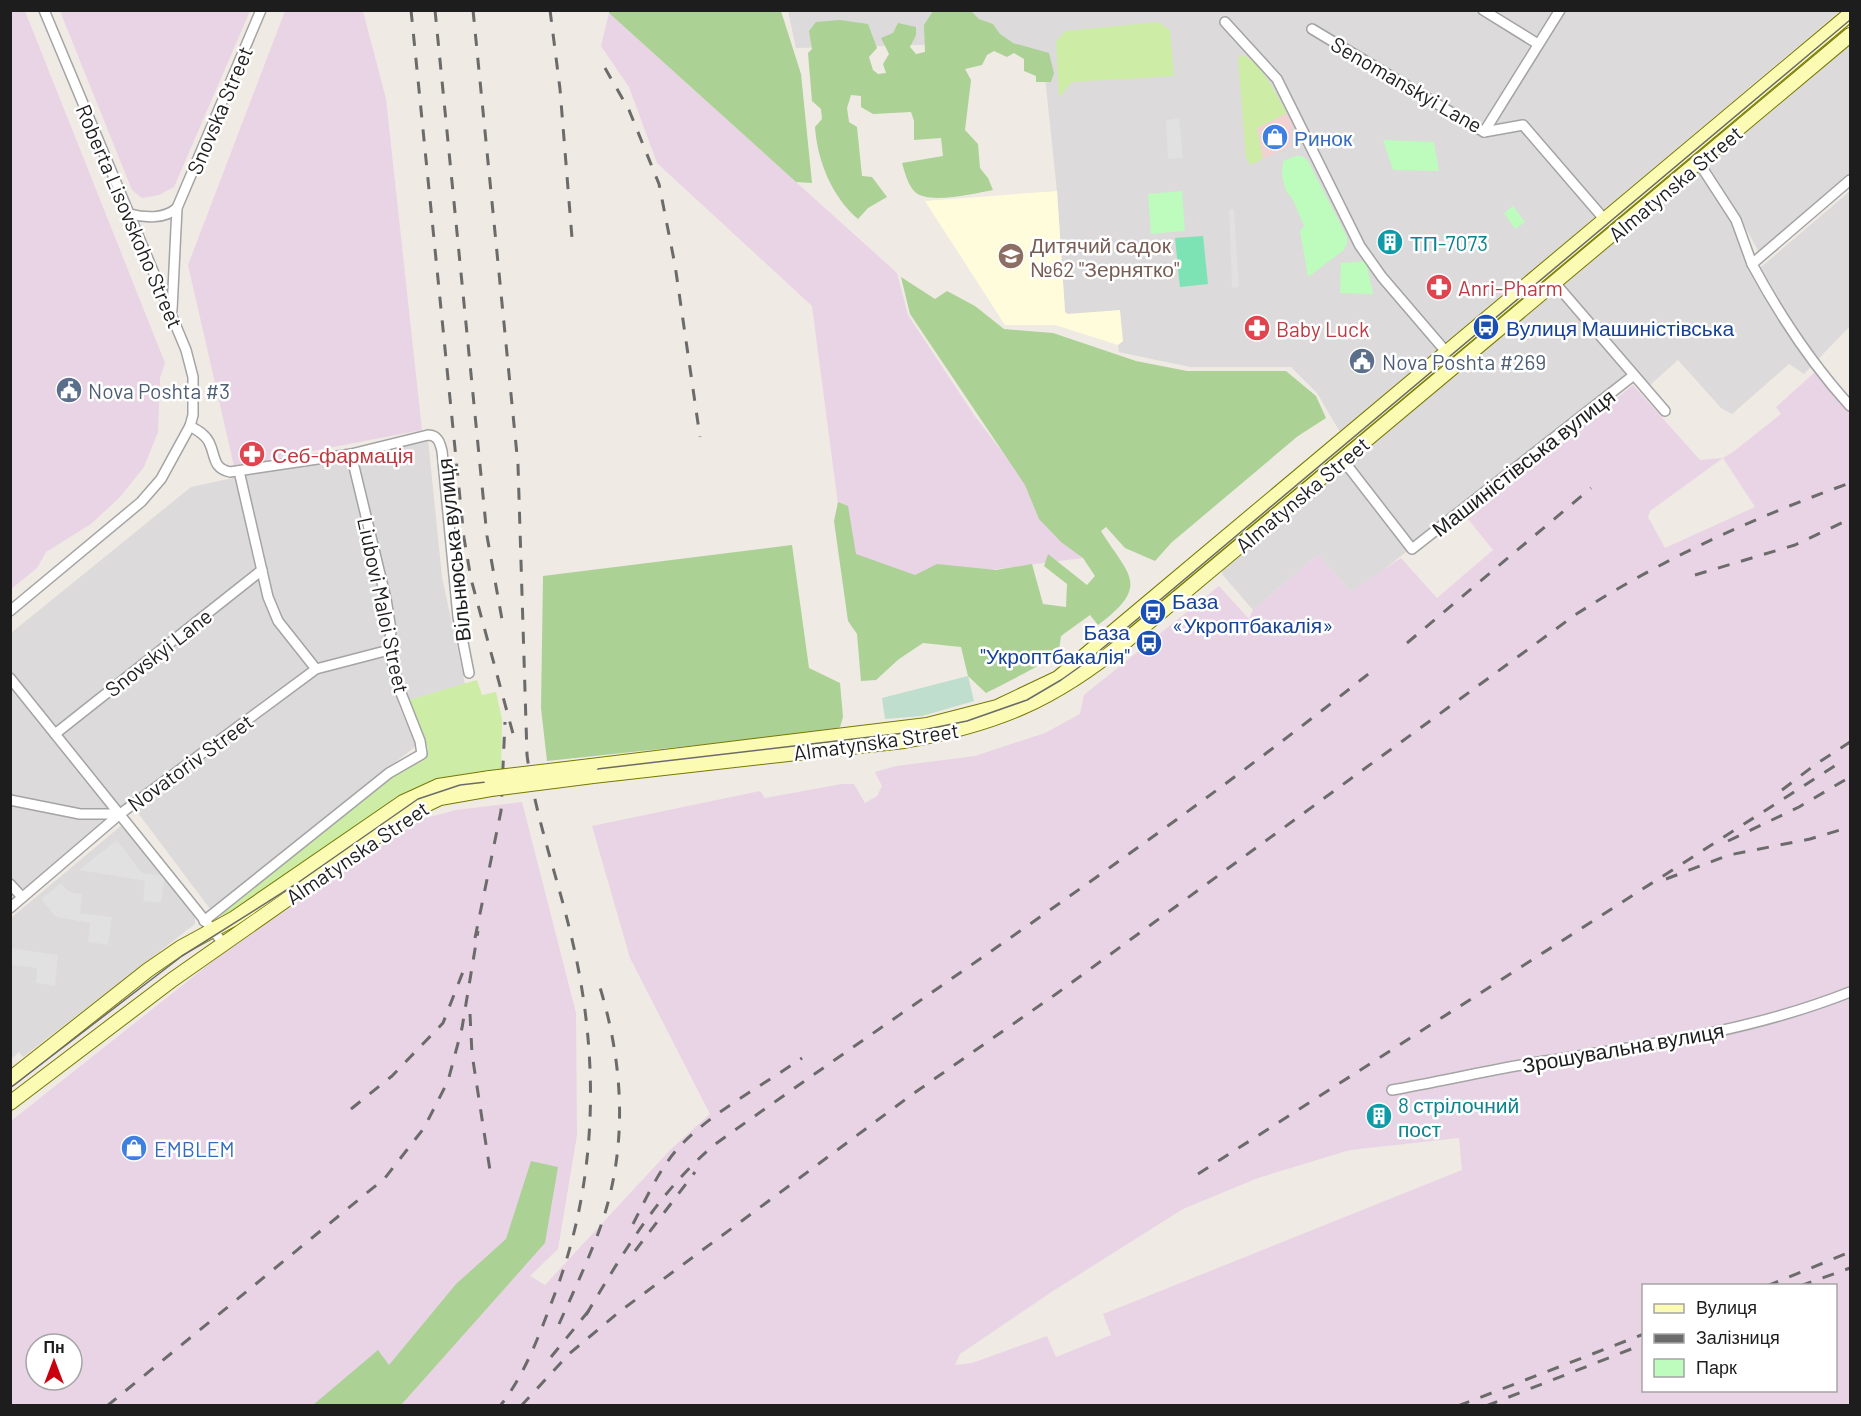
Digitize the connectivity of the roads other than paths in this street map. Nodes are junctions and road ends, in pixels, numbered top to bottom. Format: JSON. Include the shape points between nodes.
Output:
{"nodes":[{"id":1,"x":44,"y":10,"type":"edge"},
{"id":2,"x":261,"y":10,"type":"edge"},
{"id":3,"x":1483,"y":10,"type":"edge"},
{"id":4,"x":1560,"y":10,"type":"edge"},
{"id":5,"x":1851,"y":15,"type":"edge"},
{"id":6,"x":1225,"y":22,"type":"dead end"},
{"id":7,"x":1312,"y":29,"type":"dead end"},
{"id":8,"x":1851,"y":35,"type":"edge"},
{"id":9,"x":1538,"y":44,"type":"junction"},
{"id":10,"x":1484,"y":132,"type":"junction"},
{"id":11,"x":1700,"y":163,"type":"junction"},
{"id":12,"x":1851,"y":180,"type":"edge"},
{"id":13,"x":177,"y":208,"type":"junction"},
{"id":14,"x":130,"y":214,"type":"junction"},
{"id":15,"x":1605,"y":220,"type":"junction"},
{"id":16,"x":1752,"y":264,"type":"junction"},
{"id":17,"x":1555,"y":283,"type":"junction"},
{"id":18,"x":172,"y":315,"type":"junction"},
{"id":19,"x":1448,"y":354,"type":"junction"},
{"id":20,"x":1634,"y":375,"type":"junction"},
{"id":21,"x":1851,"y":406,"type":"edge"},
{"id":22,"x":1665,"y":411,"type":"dead end"},
{"id":23,"x":190,"y":426,"type":"junction"},
{"id":24,"x":351,"y":454,"type":"junction"},
{"id":25,"x":1343,"y":460,"type":"junction"},
{"id":26,"x":239,"y":471,"type":"junction"},
{"id":27,"x":261,"y":570,"type":"junction"},
{"id":28,"x":10,"y":611,"type":"edge"},
{"id":29,"x":389,"y":650,"type":"junction"},
{"id":30,"x":316,"y":669,"type":"junction"},
{"id":31,"x":469,"y":673,"type":"dead end"},
{"id":32,"x":10,"y":678,"type":"edge"},
{"id":33,"x":55,"y":734,"type":"junction"},
{"id":34,"x":422,"y":754,"type":"joint"},
{"id":35,"x":592,"y":771,"type":"junction"},
{"id":36,"x":490,"y":783,"type":"junction"},
{"id":37,"x":10,"y":800,"type":"edge"},
{"id":38,"x":120,"y":814,"type":"junction"},
{"id":39,"x":10,"y":884,"type":"edge"},
{"id":40,"x":22,"y":897,"type":"junction"},
{"id":41,"x":10,"y":908,"type":"edge"},
{"id":42,"x":208,"y":926,"type":"junction"},
{"id":43,"x":223,"y":943,"type":"junction"},
{"id":44,"x":1851,"y":992,"type":"edge"},
{"id":45,"x":10,"y":1079,"type":"edge"},
{"id":46,"x":1392,"y":1090,"type":"dead end"},
{"id":47,"x":10,"y":1103,"type":"edge"}],
"edges":[{"from":1,"to":14,"type":"street","name":"Roberta Lisovskoho Street"},
{"from":2,"to":13,"type":"street","name":"Snovska Street"},
{"from":3,"to":9,"type":"street"},
{"from":4,"to":9,"type":"street"},
{"from":5,"to":15,"type":"street","name":"Almatynska Street"},
{"from":6,"to":19,"type":"street","via":[[1277,79],[1360,246]]},
{"from":7,"to":10,"type":"street","name":"Senomanskyi Lane"},
{"from":8,"to":11,"type":"street","name":"Almatynska Street"},
{"from":9,"to":10,"type":"street"},
{"from":10,"to":15,"type":"street","name":"Senomanskyi Lane","via":[[1523,125]]},
{"from":11,"to":16,"type":"street","via":[[1736,220]]},
{"from":11,"to":17,"type":"street","name":"Almatynska Street"},
{"from":12,"to":16,"type":"street"},
{"from":13,"to":14,"type":"street","via":[[160,216]]},
{"from":13,"to":18,"type":"street","name":"Snovska Street"},
{"from":14,"to":18,"type":"street","name":"Roberta Lisovskoho Street"},
{"from":15,"to":19,"type":"street","name":"Almatynska Street"},
{"from":16,"to":21,"type":"street","via":[[1816,368]]},
{"from":17,"to":20,"type":"street"},
{"from":17,"to":25,"type":"street","name":"Almatynska Street"},
{"from":18,"to":23,"type":"street","name":"Roberta Lisovskoho Street","via":[[193,378]]},
{"from":19,"to":35,"type":"street","name":"Almatynska Street","via":[[1065,674],[1029,693],[963,717],[904,729]]},
{"from":20,"to":22,"type":"street"},
{"from":20,"to":25,"type":"street","name":"Машиністівська вулиця","via":[[1412,549]]},
{"from":23,"to":26,"type":"street","via":[[209,441],[214,462],[222,470]]},
{"from":23,"to":28,"type":"street","via":[[161,479],[141,502]]},
{"from":24,"to":26,"type":"street"},
{"from":24,"to":29,"type":"street","name":"Liubovi Maloi Street","via":[[386,599],[391,630]]},
{"from":24,"to":31,"type":"street","name":"Вільнюська вулиця","via":[[428,435],[440,441],[458,617]]},
{"from":25,"to":35,"type":"street","name":"Almatynska Street","via":[[1092,669],[1026,708],[980,724],[904,741]]},
{"from":26,"to":27,"type":"street"},
{"from":27,"to":30,"type":"street","via":[[278,621]]},
{"from":27,"to":33,"type":"street","name":"Snovskyi Lane"},
{"from":29,"to":30,"type":"street","name":"Novatoriv Street"},
{"from":29,"to":34,"type":"street","name":"Liubovi Maloi Street"},
{"from":30,"to":38,"type":"street","name":"Novatoriv Street"},
{"from":32,"to":33,"type":"street"},
{"from":33,"to":38,"type":"street"},
{"from":34,"to":42,"type":"street","name":"Almatynska Street","via":[[389,773]]},
{"from":35,"to":36,"type":"street","name":"Almatynska Street","bridge":true},
{"from":36,"to":42,"type":"street","name":"Almatynska Street","via":[[458,781],[417,794]]},
{"from":36,"to":43,"type":"street","name":"Almatynska Street","via":[[413,811]]},
{"from":37,"to":38,"type":"street","via":[[80,814]]},
{"from":38,"to":40,"type":"street","name":"Novatoriv Street"},
{"from":38,"to":42,"type":"street"},
{"from":39,"to":40,"type":"street"},
{"from":40,"to":41,"type":"street","name":"Novatoriv Street"},
{"from":42,"to":43,"type":"street"},
{"from":42,"to":45,"type":"street","name":"Almatynska Street"},
{"from":43,"to":47,"type":"street","name":"Almatynska Street"},
{"from":44,"to":46,"type":"street","name":"Зрошувальна вулиця","via":[[1767,1020],[1693,1037]]}]}
